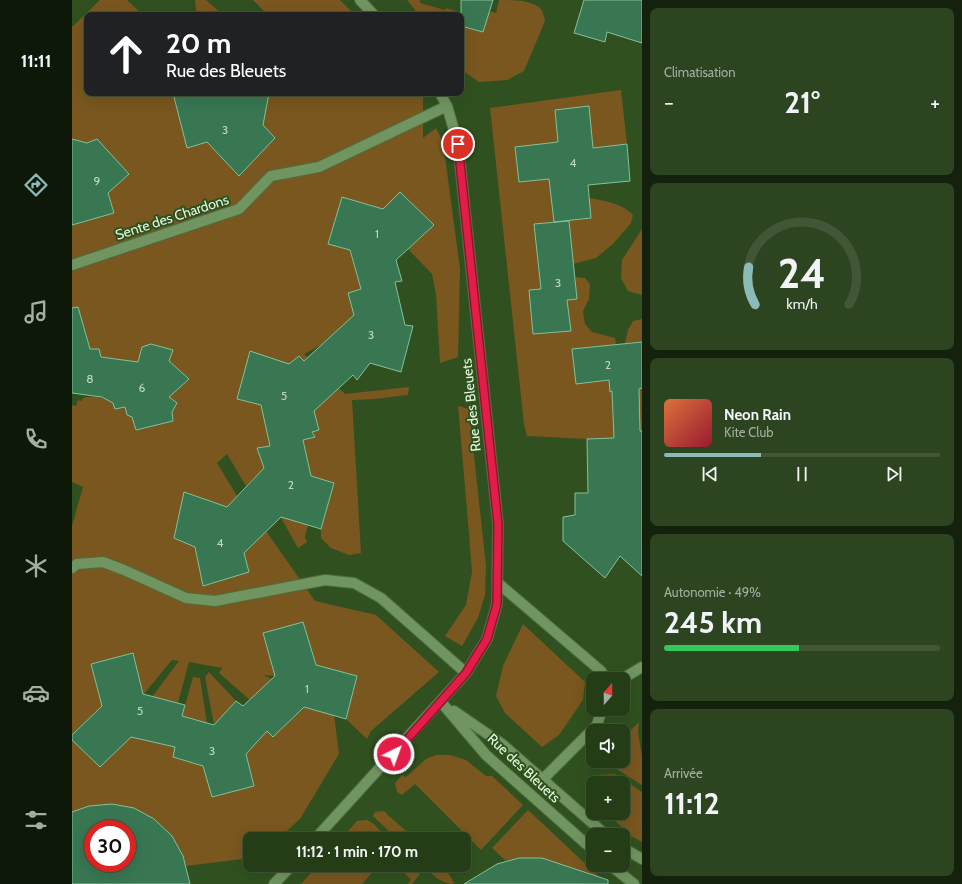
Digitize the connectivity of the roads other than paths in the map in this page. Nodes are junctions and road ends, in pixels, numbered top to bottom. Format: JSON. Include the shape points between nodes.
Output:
{"nodes":[{"id":1,"x":360,"y":0,"type":"edge"},
{"id":2,"x":371,"y":12,"type":"edge"},
{"id":3,"x":442,"y":96,"type":"edge"},
{"id":4,"x":447,"y":106,"type":"junction"},
{"id":5,"x":72,"y":265,"type":"edge"},
{"id":6,"x":72,"y":568,"type":"edge"},
{"id":7,"x":498,"y":583,"type":"junction"},
{"id":8,"x":642,"y":667,"type":"edge"},
{"id":9,"x":602,"y":672,"type":"edge"},
{"id":10,"x":466,"y":673,"type":"junction"},
{"id":11,"x":630,"y":674,"type":"edge"},
{"id":12,"x":441,"y":702,"type":"junction"},
{"id":13,"x":600,"y":716,"type":"edge"},
{"id":14,"x":542,"y":780,"type":"junction"},
{"id":15,"x":598,"y":828,"type":"edge"},
{"id":16,"x":321,"y":832,"type":"edge"},
{"id":17,"x":586,"y":844,"type":"edge"},
{"id":18,"x":630,"y":852,"type":"edge"},
{"id":19,"x":642,"y":859,"type":"edge"},
{"id":20,"x":285,"y":872,"type":"edge"},
{"id":21,"x":618,"y":872,"type":"edge"},
{"id":22,"x":274,"y":884,"type":"edge"},
{"id":23,"x":633,"y":884,"type":"edge"}],
"edges":[{"from":1,"to":2,"type":"street"},
{"from":3,"to":4,"type":"street","name":"Rue des Bleuets"},
{"from":4,"to":5,"type":"street","name":"Sente des Chardons","via":[[319,167],[271,176],[239,209]]},
{"from":4,"to":7,"type":"street","name":"Rue des Bleuets","via":[[458,144],[498,524]]},
{"from":6,"to":10,"type":"street","via":[[77,564],[103,562],[186,598],[215,601],[324,580],[354,583],[381,598]]},
{"from":7,"to":9,"type":"street"},
{"from":7,"to":10,"type":"street","name":"Rue des Bleuets","via":[[497,604],[487,639]]},
{"from":8,"to":11,"type":"street"},
{"from":10,"to":12,"type":"street","name":"Rue des Bleuets"},
{"from":12,"to":14,"type":"street","name":"Rue des Bleuets","via":[[502,744]]},
{"from":12,"to":16,"type":"street"},
{"from":12,"to":17,"type":"street","name":"Rue des Bleuets","via":[[486,755]]},
{"from":13,"to":14,"type":"street","via":[[597,725]]},
{"from":14,"to":15,"type":"street","name":"Rue des Bleuets"},
{"from":18,"to":19,"type":"street"},
{"from":20,"to":22,"type":"street"},
{"from":21,"to":23,"type":"street"}]}
